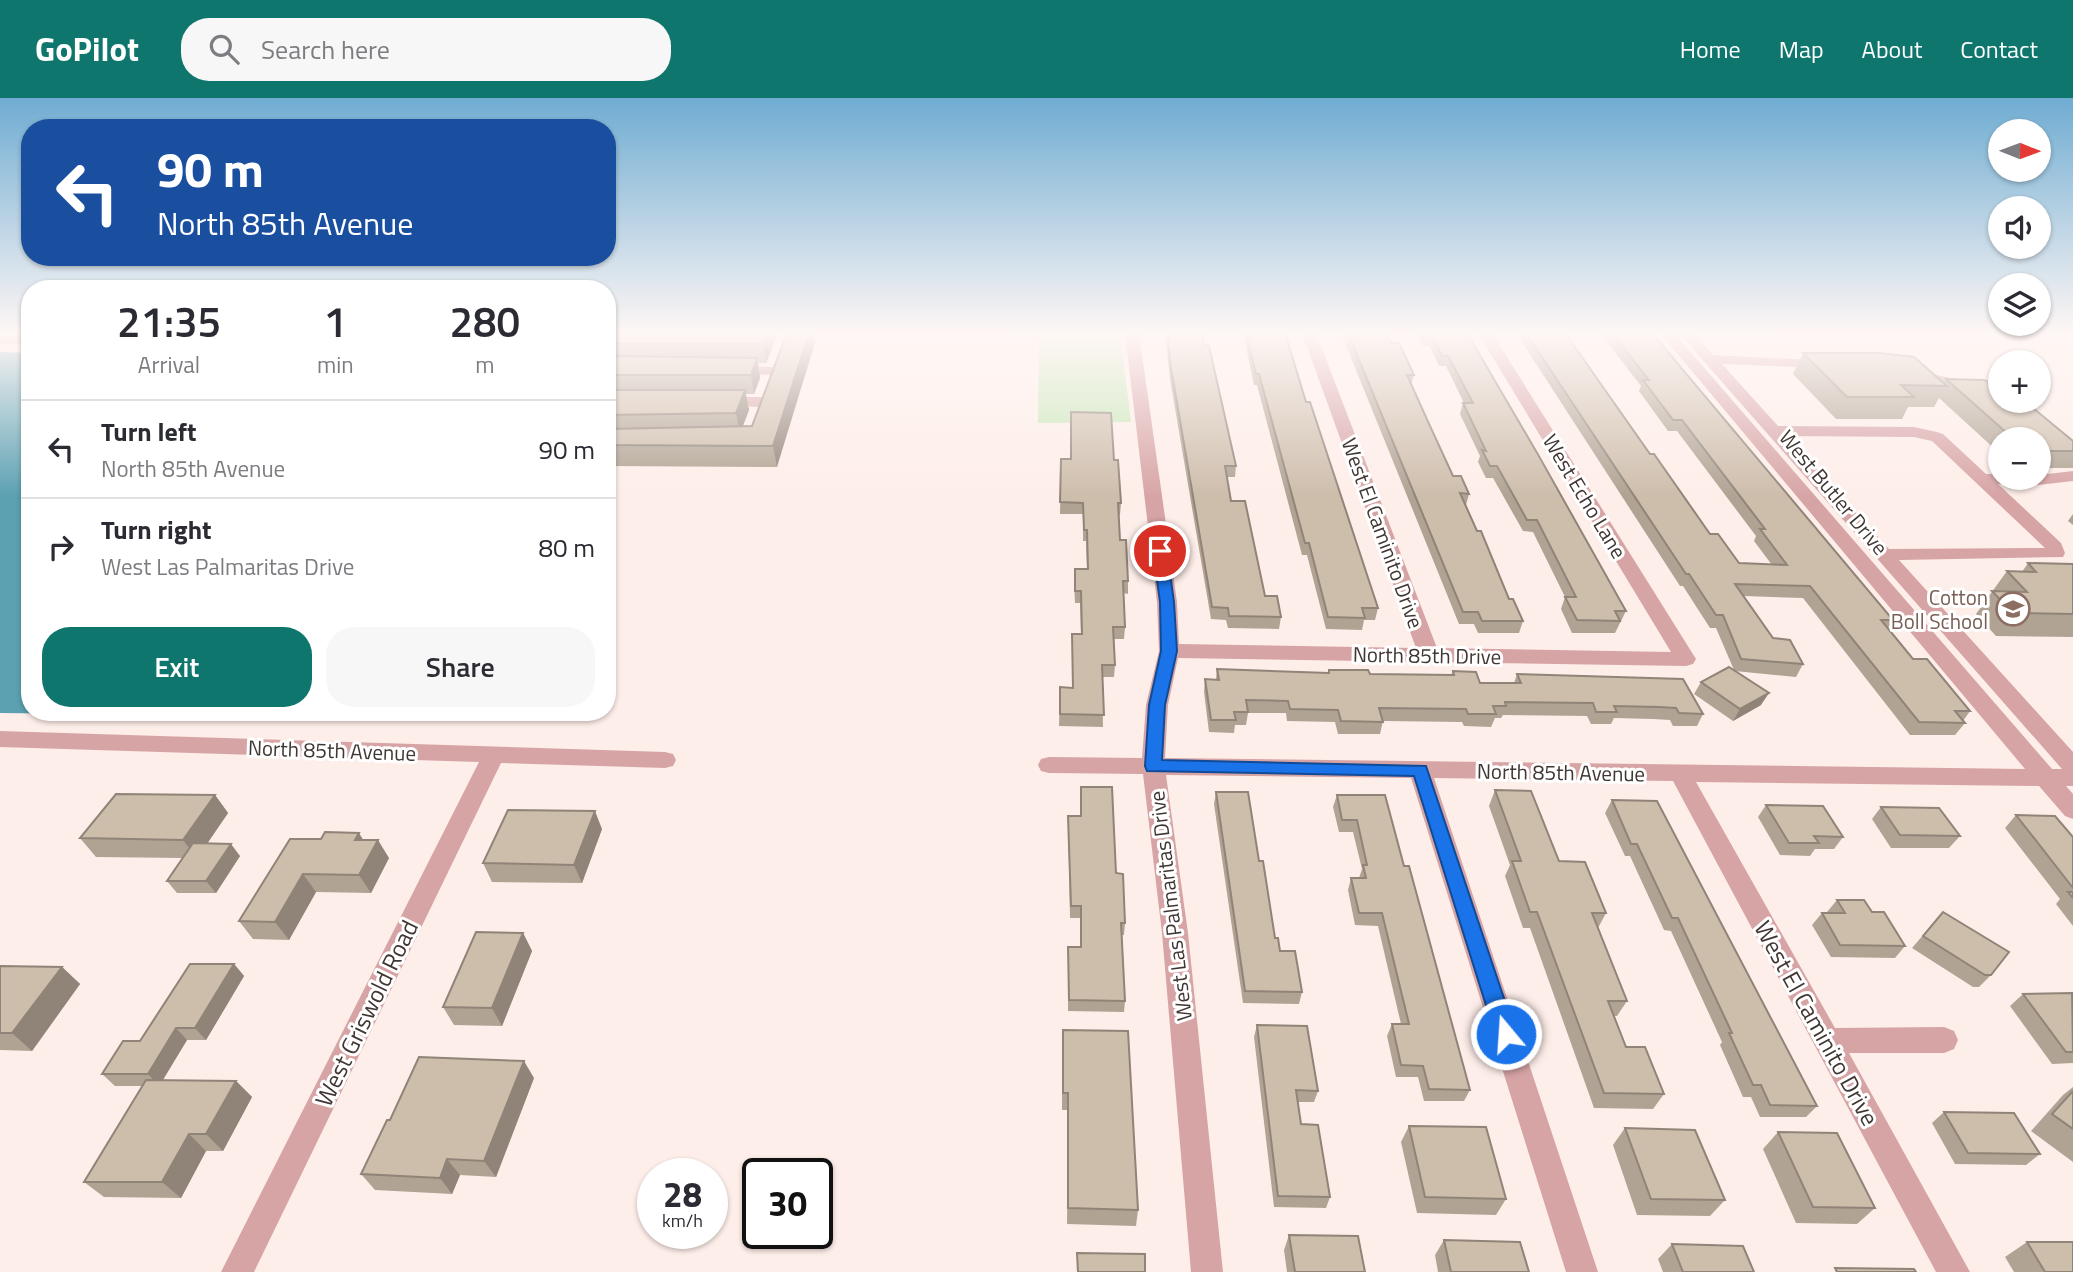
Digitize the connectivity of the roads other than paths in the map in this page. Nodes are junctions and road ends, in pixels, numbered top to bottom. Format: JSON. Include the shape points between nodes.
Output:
{"nodes":[{"id":1,"x":767,"y":388,"type":"edge"},
{"id":2,"x":1139,"y":388,"type":"edge"},
{"id":3,"x":1329,"y":388,"type":"edge"},
{"id":4,"x":1519,"y":388,"type":"edge"},
{"id":5,"x":1714,"y":388,"type":"edge"},
{"id":6,"x":1735,"y":388,"type":"edge"},
{"id":7,"x":697,"y":402,"type":"edge"},
{"id":8,"x":1773,"y":431,"type":"junction"},
{"id":9,"x":2073,"y":477,"type":"edge"},
{"id":10,"x":1984,"y":479,"type":"junction"},
{"id":11,"x":1884,"y":555,"type":"junction"},
{"id":12,"x":1169,"y":651,"type":"junction"},
{"id":13,"x":1429,"y":655,"type":"junction"},
{"id":14,"x":1686,"y":659,"type":"joint"},
{"id":15,"x":0,"y":739,"type":"edge"},
{"id":16,"x":494,"y":754,"type":"junction"},
{"id":17,"x":665,"y":760,"type":"dead end"},
{"id":18,"x":1049,"y":765,"type":"dead end"},
{"id":19,"x":1153,"y":766,"type":"junction"},
{"id":20,"x":2073,"y":768,"type":"edge"},
{"id":21,"x":1420,"y":770,"type":"junction"},
{"id":22,"x":1680,"y":773,"type":"junction"},
{"id":23,"x":2046,"y":778,"type":"junction"},
{"id":24,"x":2073,"y":778,"type":"edge"},
{"id":25,"x":2073,"y":810,"type":"edge"},
{"id":26,"x":1944,"y":1040,"type":"dead end"},
{"id":27,"x":1827,"y":1041,"type":"junction"},
{"id":28,"x":237,"y":1272,"type":"edge"},
{"id":29,"x":1207,"y":1272,"type":"edge"},
{"id":30,"x":1582,"y":1272,"type":"edge"},
{"id":31,"x":1954,"y":1272,"type":"edge"}],
"edges":[{"from":1,"to":7,"type":"street","via":[[759,409]]},
{"from":2,"to":12,"type":"street","name":"West Las Palmaritas Drive","via":[[1167,602]]},
{"from":3,"to":13,"type":"street","name":"West El Caminito Drive"},
{"from":4,"to":14,"type":"street","name":"West Echo Lane"},
{"from":5,"to":23,"type":"street","name":"West Butler Drive"},
{"from":6,"to":8,"type":"street","name":"West Butler Drive"},
{"from":8,"to":10,"type":"street","via":[[1928,435],[1943,440]]},
{"from":8,"to":11,"type":"street","name":"West Butler Drive"},
{"from":9,"to":10,"type":"street"},
{"from":10,"to":11,"type":"street","via":[[2055,547],[2054,555]]},
{"from":11,"to":20,"type":"street","name":"West Butler Drive"},
{"from":12,"to":13,"type":"street","name":"North 85th Drive"},
{"from":12,"to":19,"type":"street","name":"West Las Palmaritas Drive","via":[[1157,705]]},
{"from":13,"to":14,"type":"street","name":"North 85th Drive"},
{"from":15,"to":16,"type":"street","name":"North 85th Avenue"},
{"from":16,"to":17,"type":"street","name":"North 85th Avenue"},
{"from":16,"to":28,"type":"street","name":"West Griswold Road"},
{"from":18,"to":19,"type":"street","name":"North 85th Avenue"},
{"from":19,"to":21,"type":"street","name":"North 85th Avenue"},
{"from":19,"to":29,"type":"street","name":"West Las Palmaritas Drive","via":[[1175,933]]},
{"from":21,"to":22,"type":"street","name":"North 85th Avenue"},
{"from":21,"to":30,"type":"street"},
{"from":22,"to":23,"type":"street","name":"North 85th Avenue"},
{"from":22,"to":27,"type":"street","name":"West El Caminito Drive"},
{"from":23,"to":24,"type":"street","name":"North 85th Avenue"},
{"from":23,"to":25,"type":"street","name":"West Butler Drive"},
{"from":26,"to":27,"type":"street"},
{"from":27,"to":31,"type":"street","name":"West El Caminito Drive"}]}
